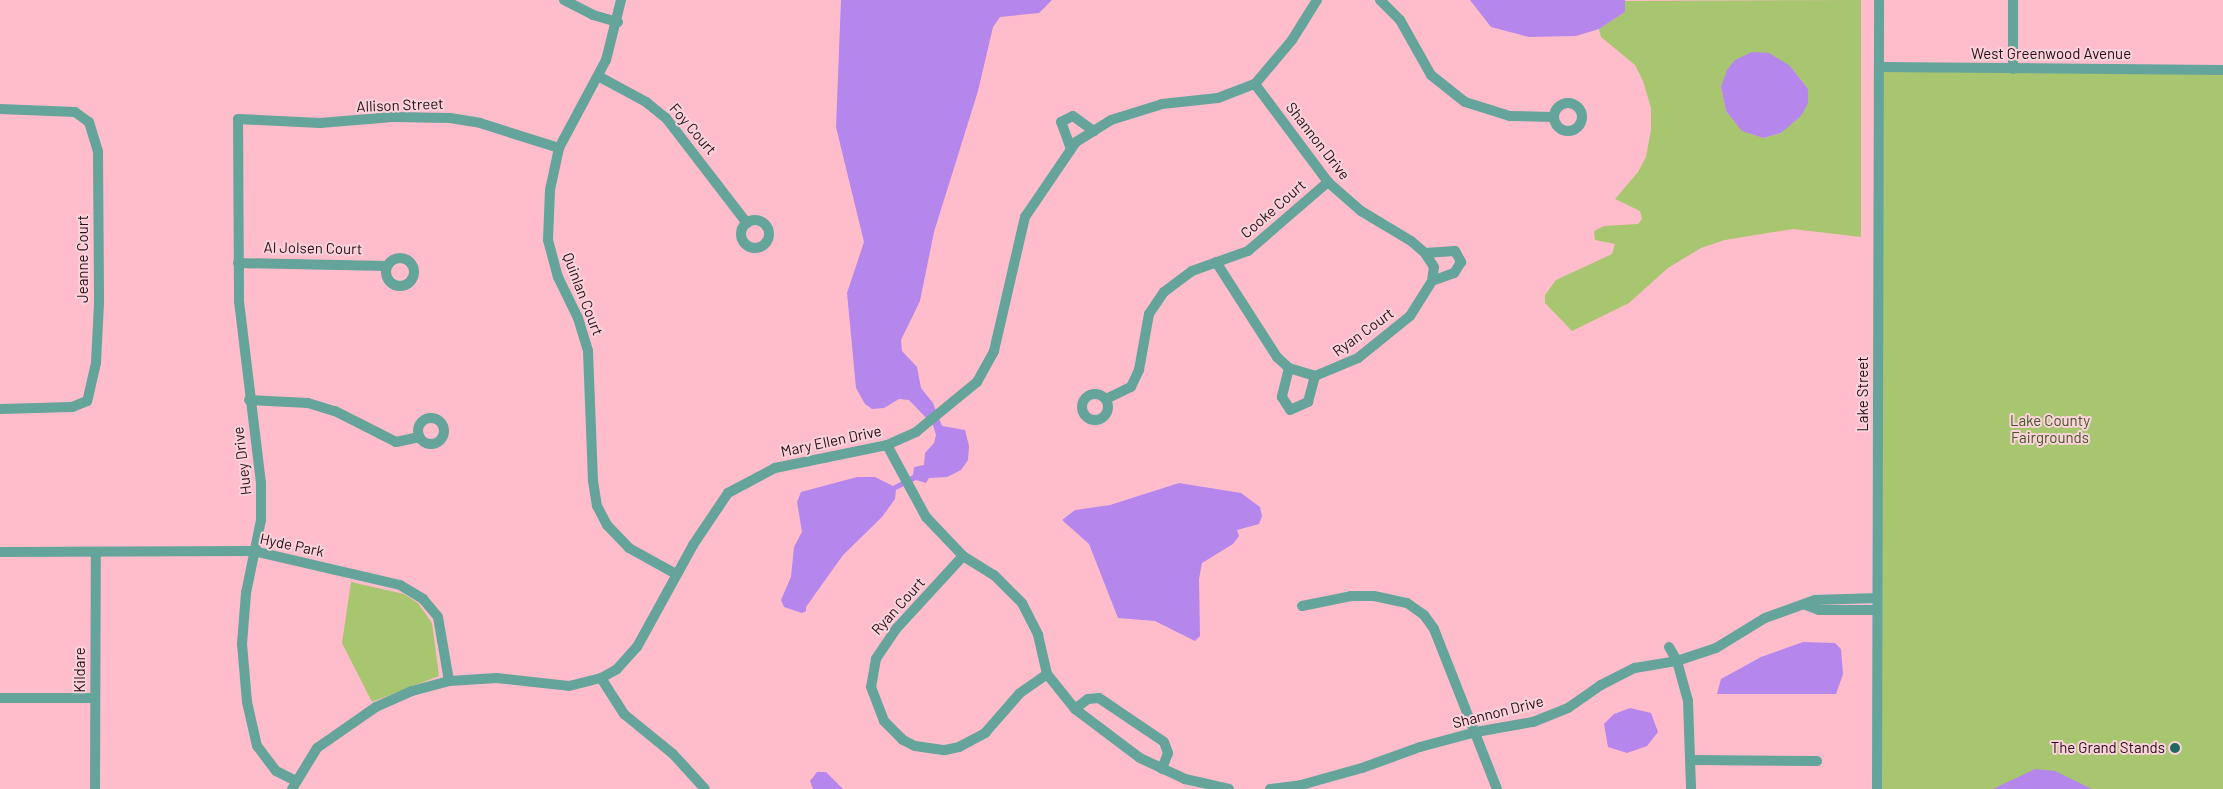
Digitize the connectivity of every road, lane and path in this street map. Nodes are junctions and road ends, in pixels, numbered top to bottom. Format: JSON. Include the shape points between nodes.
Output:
{"nodes":[{"id":1,"x":564,"y":0,"type":"edge"},
{"id":2,"x":621,"y":0,"type":"edge"},
{"id":3,"x":1317,"y":0,"type":"edge"},
{"id":4,"x":1380,"y":0,"type":"edge"},
{"id":5,"x":1879,"y":0,"type":"edge"},
{"id":6,"x":2013,"y":0,"type":"edge"},
{"id":7,"x":618,"y":22,"type":"junction"},
{"id":8,"x":1879,"y":67,"type":"junction"},
{"id":9,"x":2012,"y":69,"type":"junction"},
{"id":10,"x":2223,"y":70,"type":"edge"},
{"id":11,"x":598,"y":76,"type":"junction"},
{"id":12,"x":1255,"y":84,"type":"junction"},
{"id":13,"x":0,"y":109,"type":"edge"},
{"id":14,"x":1554,"y":117,"type":"dead end"},
{"id":15,"x":238,"y":119,"type":"joint"},
{"id":16,"x":1094,"y":130,"type":"junction"},
{"id":17,"x":559,"y":148,"type":"junction"},
{"id":18,"x":1071,"y":149,"type":"junction"},
{"id":19,"x":1328,"y":182,"type":"junction"},
{"id":20,"x":747,"y":223,"type":"dead end"},
{"id":21,"x":1425,"y":253,"type":"junction"},
{"id":22,"x":1216,"y":262,"type":"junction"},
{"id":23,"x":238,"y":263,"type":"junction"},
{"id":24,"x":387,"y":266,"type":"dead end"},
{"id":25,"x":1434,"y":267,"type":"joint"},
{"id":26,"x":1432,"y":280,"type":"junction"},
{"id":27,"x":1289,"y":368,"type":"junction"},
{"id":28,"x":1315,"y":376,"type":"junction"},
{"id":29,"x":1106,"y":399,"type":"dead end"},
{"id":30,"x":249,"y":400,"type":"junction"},
{"id":31,"x":0,"y":409,"type":"edge"},
{"id":32,"x":419,"y":437,"type":"dead end"},
{"id":33,"x":887,"y":445,"type":"junction"},
{"id":34,"x":254,"y":551,"type":"junction"},
{"id":35,"x":0,"y":552,"type":"edge"},
{"id":36,"x":96,"y":552,"type":"junction"},
{"id":37,"x":963,"y":556,"type":"junction"},
{"id":38,"x":676,"y":574,"type":"junction"},
{"id":39,"x":1877,"y":598,"type":"junction"},
{"id":40,"x":1806,"y":605,"type":"junction"},
{"id":41,"x":1302,"y":606,"type":"dead end"},
{"id":42,"x":1877,"y":610,"type":"junction"},
{"id":43,"x":1669,"y":646,"type":"dead end"},
{"id":44,"x":1677,"y":661,"type":"junction"},
{"id":45,"x":1046,"y":674,"type":"junction"},
{"id":46,"x":602,"y":678,"type":"junction"},
{"id":47,"x":449,"y":681,"type":"junction"},
{"id":48,"x":0,"y":698,"type":"edge"},
{"id":49,"x":95,"y":698,"type":"junction"},
{"id":50,"x":1075,"y":709,"type":"junction"},
{"id":51,"x":1476,"y":732,"type":"junction"},
{"id":52,"x":1691,"y":760,"type":"junction"},
{"id":53,"x":1817,"y":762,"type":"dead end"},
{"id":54,"x":1162,"y":769,"type":"junction"},
{"id":55,"x":293,"y":784,"type":"edge"},
{"id":56,"x":95,"y":789,"type":"edge"},
{"id":57,"x":705,"y":789,"type":"edge"},
{"id":58,"x":1229,"y":789,"type":"edge"},
{"id":59,"x":1270,"y":789,"type":"edge"},
{"id":60,"x":1497,"y":789,"type":"edge"},
{"id":61,"x":1691,"y":789,"type":"edge"},
{"id":62,"x":1877,"y":789,"type":"edge"}],
"edges":[{"from":1,"to":7,"type":"street","via":[[593,16]]},
{"from":2,"to":7,"type":"street","name":"Quinlan Court"},
{"from":3,"to":12,"type":"street","name":"Mary Ellen Drive","via":[[1292,40]]},
{"from":4,"to":14,"type":"street","via":[[1400,20],[1431,75],[1465,102],[1510,116]]},
{"from":5,"to":8,"type":"street","name":"Lake Street"},
{"from":6,"to":9,"type":"street"},
{"from":7,"to":11,"type":"street","name":"Quinlan Court"},
{"from":8,"to":9,"type":"street","name":"West Greenwood Avenue"},
{"from":8,"to":39,"type":"street","name":"Lake Street"},
{"from":9,"to":10,"type":"street","name":"West Greenwood Avenue"},
{"from":11,"to":17,"type":"street","name":"Quinlan Court"},
{"from":11,"to":20,"type":"street","name":"Foy Court","via":[[646,102],[666,118]]},
{"from":12,"to":16,"type":"street","name":"Mary Ellen Drive","via":[[1218,98],[1162,104],[1111,120]]},
{"from":12,"to":19,"type":"street","name":"Shannon Drive"},
{"from":13,"to":31,"type":"street","name":"Jeanne Court","via":[[76,112],[89,122],[98,151],[99,303],[96,364],[87,401],[72,407]]},
{"from":15,"to":17,"type":"street","name":"Allison Street","via":[[320,124],[392,117],[450,118],[480,123]]},
{"from":15,"to":23,"type":"street","name":"Huey Drive"},
{"from":16,"to":18,"type":"street","name":"Mary Ellen Drive"},
{"from":16,"to":18,"type":"street","via":[[1073,116],[1061,122]]},
{"from":17,"to":38,"type":"street","name":"Quinlan Court","via":[[550,190],[548,240],[558,277],[578,318],[588,351],[593,481],[597,506],[607,525],[629,548]]},
{"from":18,"to":33,"type":"street","name":"Mary Ellen Drive","via":[[1025,217],[994,352],[977,382],[916,432]]},
{"from":19,"to":21,"type":"street","name":"Shannon Drive","via":[[1361,210]]},
{"from":19,"to":22,"type":"street","name":"Cooke Court","via":[[1248,251]]},
{"from":21,"to":25,"type":"street","name":"Shannon Drive"},
{"from":21,"to":26,"type":"street","via":[[1455,251],[1460,262],[1454,273]]},
{"from":22,"to":27,"type":"street","via":[[1276,357]]},
{"from":22,"to":29,"type":"street","name":"Cooke Court","via":[[1192,271],[1164,292],[1149,314],[1139,370],[1131,387]]},
{"from":23,"to":24,"type":"street","name":"Al Jolsen Court"},
{"from":23,"to":30,"type":"street","name":"Huey Drive"},
{"from":25,"to":26,"type":"street","name":"Ryan Court"},
{"from":26,"to":28,"type":"street","name":"Ryan Court","via":[[1410,316],[1358,358]]},
{"from":27,"to":28,"type":"street"},
{"from":27,"to":28,"type":"street","via":[[1282,397],[1290,410],[1308,402]]},
{"from":30,"to":32,"type":"street","via":[[308,403],[335,411],[396,442]]},
{"from":30,"to":34,"type":"street","name":"Huey Drive","via":[[261,483],[261,520]]},
{"from":33,"to":37,"type":"street","via":[[926,517]]},
{"from":33,"to":38,"type":"street","name":"Mary Ellen Drive","via":[[775,468],[749,479],[728,493],[717,506]]},
{"from":34,"to":36,"type":"street","name":"Hyde Park"},
{"from":34,"to":47,"type":"street","name":"Hyde Park","via":[[400,585],[423,599],[438,618]]},
{"from":34,"to":55,"type":"street","name":"Huey Drive","via":[[246,593],[242,644],[246,702],[257,746],[276,771]]},
{"from":35,"to":36,"type":"street","name":"Hyde Park"},
{"from":36,"to":49,"type":"street","name":"Kildare"},
{"from":37,"to":45,"type":"street","via":[[994,576],[1022,603],[1038,634]]},
{"from":37,"to":45,"type":"street","name":"Ryan Court","via":[[896,629],[876,659],[872,687],[884,721],[903,740],[915,746],[945,750],[959,747],[984,733],[1020,693]]},
{"from":38,"to":46,"type":"street","name":"Mary Ellen Drive","via":[[632,653],[617,669]]},
{"from":39,"to":40,"type":"street","name":"Shannon Drive","via":[[1814,600]]},
{"from":39,"to":42,"type":"street","name":"Lake Street"},
{"from":40,"to":42,"type":"street","name":"Shannon Drive","via":[[1819,610]]},
{"from":40,"to":44,"type":"street","name":"Shannon Drive","via":[[1765,618],[1716,648]]},
{"from":41,"to":51,"type":"street","via":[[1350,596],[1374,596],[1408,603],[1424,615],[1434,629]]},
{"from":42,"to":62,"type":"street","name":"Lake Street"},
{"from":43,"to":44,"type":"street"},
{"from":44,"to":51,"type":"street","name":"Shannon Drive","via":[[1635,668],[1601,685],[1568,708],[1533,722]]},
{"from":44,"to":52,"type":"street","via":[[1688,701]]},
{"from":45,"to":50,"type":"street"},
{"from":46,"to":47,"type":"street","name":"Mary Ellen Drive","via":[[569,686],[518,679]]},
{"from":46,"to":57,"type":"street","via":[[624,714],[673,754]]},
{"from":47,"to":55,"type":"street","name":"Mary Ellen Drive","via":[[412,691],[376,707],[344,728],[317,748]]},
{"from":48,"to":49,"type":"street"},
{"from":49,"to":56,"type":"street","name":"Kildare"},
{"from":50,"to":54,"type":"street","via":[[1120,745]]},
{"from":50,"to":54,"type":"street","via":[[1088,699],[1099,698],[1164,742],[1168,753]]},
{"from":51,"to":59,"type":"street","name":"Shannon Drive","via":[[1336,775]]},
{"from":51,"to":60,"type":"street"},
{"from":52,"to":53,"type":"street"},
{"from":52,"to":61,"type":"street"},
{"from":54,"to":58,"type":"street"}]}
